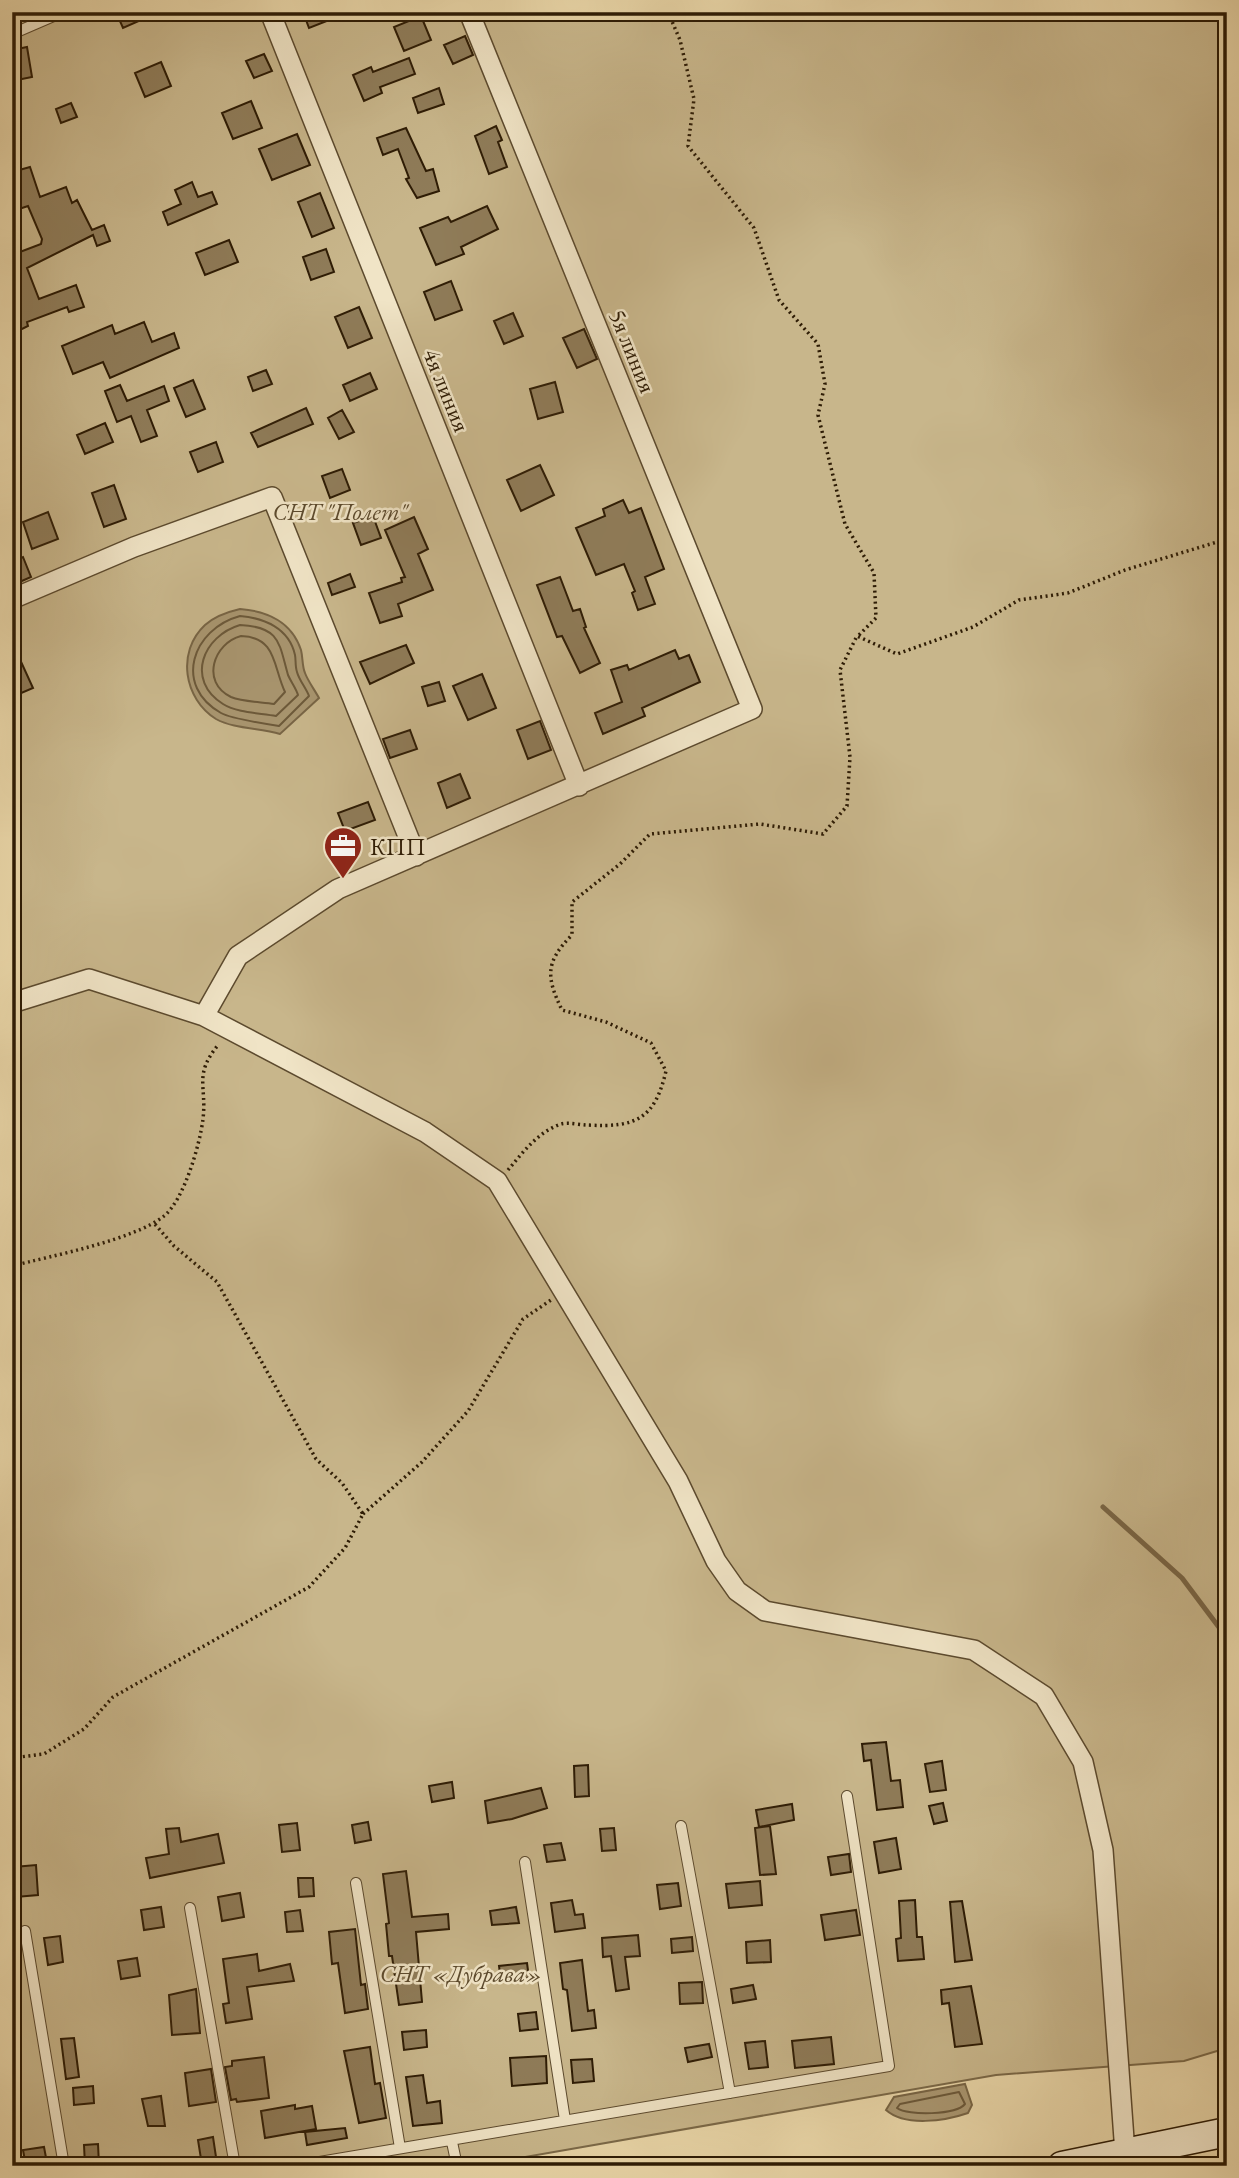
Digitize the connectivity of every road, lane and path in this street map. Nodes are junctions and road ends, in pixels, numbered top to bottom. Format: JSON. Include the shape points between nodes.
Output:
{"nodes":[{"id":1,"x":63,"y":12,"type":"edge"},
{"id":2,"x":270,"y":12,"type":"edge"},
{"id":3,"x":469,"y":12,"type":"edge"},
{"id":4,"x":668,"y":12,"type":"edge"},
{"id":5,"x":12,"y":34,"type":"edge"},
{"id":6,"x":1227,"y":539,"type":"edge"},
{"id":7,"x":12,"y":599,"type":"edge"},
{"id":8,"x":857,"y":636,"type":"junction"},
{"id":9,"x":579,"y":786,"type":"junction"},
{"id":10,"x":416,"y":856,"type":"junction"},
{"id":11,"x":20,"y":1000,"type":"edge"},
{"id":12,"x":204,"y":1016,"type":"junction"},
{"id":13,"x":233,"y":1031,"type":"junction"},
{"id":14,"x":498,"y":1181,"type":"junction"},
{"id":15,"x":153,"y":1222,"type":"junction"},
{"id":16,"x":12,"y":1266,"type":"edge"},
{"id":17,"x":563,"y":1293,"type":"junction"},
{"id":18,"x":363,"y":1514,"type":"junction"},
{"id":19,"x":12,"y":1758,"type":"edge"},
{"id":20,"x":847,"y":1796,"type":"dead end"},
{"id":21,"x":681,"y":1826,"type":"dead end"},
{"id":22,"x":525,"y":1862,"type":"dead end"},
{"id":23,"x":356,"y":1882,"type":"dead end"},
{"id":24,"x":190,"y":1908,"type":"dead end"},
{"id":25,"x":26,"y":1931,"type":"dead end"},
{"id":26,"x":730,"y":2093,"type":"junction"},
{"id":27,"x":565,"y":2120,"type":"junction"},
{"id":28,"x":1227,"y":2123,"type":"edge"},
{"id":29,"x":1227,"y":2132,"type":"edge"},
{"id":30,"x":452,"y":2141,"type":"junction"},
{"id":31,"x":1166,"y":2144,"type":"junction"},
{"id":32,"x":400,"y":2148,"type":"junction"},
{"id":33,"x":1125,"y":2153,"type":"junction"},
{"id":34,"x":64,"y":2166,"type":"edge"},
{"id":35,"x":235,"y":2166,"type":"edge"},
{"id":36,"x":296,"y":2166,"type":"edge"},
{"id":37,"x":457,"y":2166,"type":"edge"},
{"id":38,"x":1062,"y":2166,"type":"edge"}],
"edges":[{"from":1,"to":5,"type":"lane"},
{"from":2,"to":9,"type":"street","name":"4я линия"},
{"from":3,"to":9,"type":"street","name":"5я линия","via":[[752,709]]},
{"from":4,"to":8,"type":"path","via":[[694,99],[688,146],[754,228],[779,300],[818,344],[825,384],[818,415],[845,524],[874,573],[877,618]]},
{"from":6,"to":8,"type":"path","via":[[1068,593],[1019,600],[972,628],[897,654]]},
{"from":7,"to":10,"type":"street","via":[[272,496]]},
{"from":8,"to":14,"type":"path","via":[[840,670],[850,757],[847,806],[823,834],[760,824],[650,834],[572,902],[572,935],[556,951],[548,982],[562,1010],[606,1022],[651,1043],[666,1071],[659,1100],[633,1123],[563,1124],[530,1143]]},
{"from":9,"to":10,"type":"street"},
{"from":10,"to":12,"type":"street","via":[[338,889],[238,957]]},
{"from":11,"to":12,"type":"street","via":[[89,979]]},
{"from":12,"to":13,"type":"street"},
{"from":13,"to":14,"type":"street","via":[[425,1132]]},
{"from":13,"to":15,"type":"path","via":[[216,1047],[201,1073],[200,1147],[165,1216]]},
{"from":14,"to":17,"type":"street"},
{"from":15,"to":16,"type":"path","via":[[133,1232]]},
{"from":15,"to":18,"type":"path","via":[[217,1282],[316,1458],[342,1482]]},
{"from":17,"to":18,"type":"path","via":[[523,1319],[468,1411],[422,1462]]},
{"from":17,"to":33,"type":"street","via":[[678,1482],[716,1561],[737,1591],[765,1611],[974,1650],[1044,1696],[1083,1762],[1103,1850]]},
{"from":18,"to":19,"type":"path","via":[[345,1548],[310,1587],[113,1697],[84,1729],[44,1754]]},
{"from":20,"to":26,"type":"lane","via":[[889,2066]]},
{"from":21,"to":26,"type":"lane"},
{"from":22,"to":27,"type":"lane"},
{"from":23,"to":32,"type":"lane"},
{"from":24,"to":35,"type":"lane"},
{"from":25,"to":34,"type":"lane"},
{"from":26,"to":27,"type":"lane"},
{"from":27,"to":30,"type":"lane"},
{"from":28,"to":31,"type":"street"},
{"from":29,"to":31,"type":"main road"},
{"from":30,"to":32,"type":"lane"},
{"from":30,"to":37,"type":"lane"},
{"from":31,"to":33,"type":"main road"},
{"from":32,"to":36,"type":"lane"},
{"from":33,"to":38,"type":"main road"}]}
